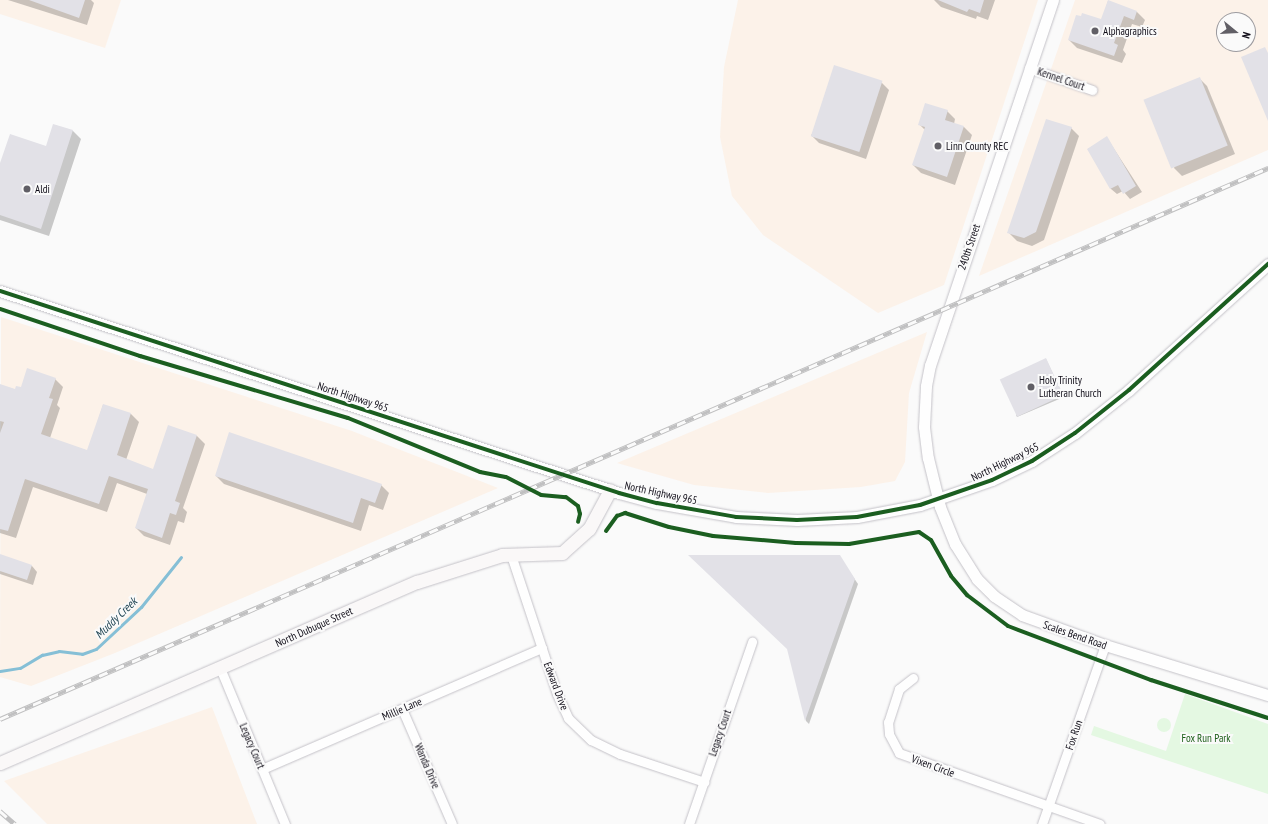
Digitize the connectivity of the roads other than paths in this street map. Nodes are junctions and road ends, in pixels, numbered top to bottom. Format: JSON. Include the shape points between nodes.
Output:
{"nodes":[{"id":1,"x":1053,"y":0,"type":"edge"},
{"id":2,"x":1029,"y":68,"type":"junction"},
{"id":3,"x":1092,"y":90,"type":"dead end"},
{"id":4,"x":1268,"y":264,"type":"edge"},
{"id":5,"x":0,"y":291,"type":"edge"},
{"id":6,"x":610,"y":490,"type":"junction"},
{"id":7,"x":938,"y":500,"type":"junction"},
{"id":8,"x":511,"y":555,"type":"junction"},
{"id":9,"x":752,"y":642,"type":"dead end"},
{"id":10,"x":1105,"y":645,"type":"junction"},
{"id":11,"x":542,"y":648,"type":"junction"},
{"id":12,"x":220,"y":668,"type":"junction"},
{"id":13,"x":913,"y":678,"type":"dead end"},
{"id":14,"x":1268,"y":695,"type":"edge"},
{"id":15,"x":402,"y":708,"type":"junction"},
{"id":16,"x":0,"y":763,"type":"edge"},
{"id":17,"x":262,"y":769,"type":"junction"},
{"id":18,"x":704,"y":782,"type":"junction"},
{"id":19,"x":1049,"y":807,"type":"junction"},
{"id":20,"x":285,"y":824,"type":"edge"},
{"id":21,"x":452,"y":824,"type":"edge"},
{"id":22,"x":689,"y":824,"type":"edge"},
{"id":23,"x":1042,"y":824,"type":"edge"},
{"id":24,"x":1100,"y":824,"type":"edge"}],
"edges":[{"from":1,"to":2,"type":"street","name":"240th Street"},
{"from":2,"to":3,"type":"street","name":"Kennel Court"},
{"from":2,"to":7,"type":"street","name":"240th Street","via":[[930,365],[924,427]]},
{"from":4,"to":7,"type":"street","name":"North Highway 965","via":[[1129,390],[1075,433],[1032,461],[992,480]]},
{"from":5,"to":6,"type":"street","name":"North Highway 965"},
{"from":6,"to":7,"type":"street","name":"North Highway 965","via":[[657,503],[729,516],[797,520],[856,517]]},
{"from":6,"to":8,"type":"main road","name":"North Dubuque Street","via":[[589,529],[562,553]]},
{"from":7,"to":10,"type":"street","name":"Scales Bend Road","via":[[964,561],[994,596],[1022,615]]},
{"from":8,"to":11,"type":"street","name":"Edward Drive"},
{"from":8,"to":12,"type":"main road","name":"North Dubuque Street","via":[[502,555],[417,582]]},
{"from":9,"to":18,"type":"street","name":"Legacy Court"},
{"from":10,"to":14,"type":"street","name":"Scales Bend Road"},
{"from":10,"to":19,"type":"street","name":"Fox Run"},
{"from":11,"to":15,"type":"street","name":"Millie Lane"},
{"from":11,"to":18,"type":"street","name":"Edward Drive","via":[[568,718],[591,740],[620,754]]},
{"from":12,"to":16,"type":"main road","name":"North Dubuque Street"},
{"from":12,"to":17,"type":"street","name":"Legacy Court"},
{"from":13,"to":19,"type":"street","name":"Vixen Circle","via":[[899,689],[888,722],[889,734],[899,753]]},
{"from":15,"to":17,"type":"street","name":"Millie Lane"},
{"from":15,"to":21,"type":"street","name":"Wanda Drive"},
{"from":17,"to":20,"type":"street","name":"Legacy Court"},
{"from":18,"to":22,"type":"street","name":"Legacy Court"},
{"from":19,"to":23,"type":"street","name":"Fox Run"},
{"from":19,"to":24,"type":"street","name":"Vixen Circle"}]}
